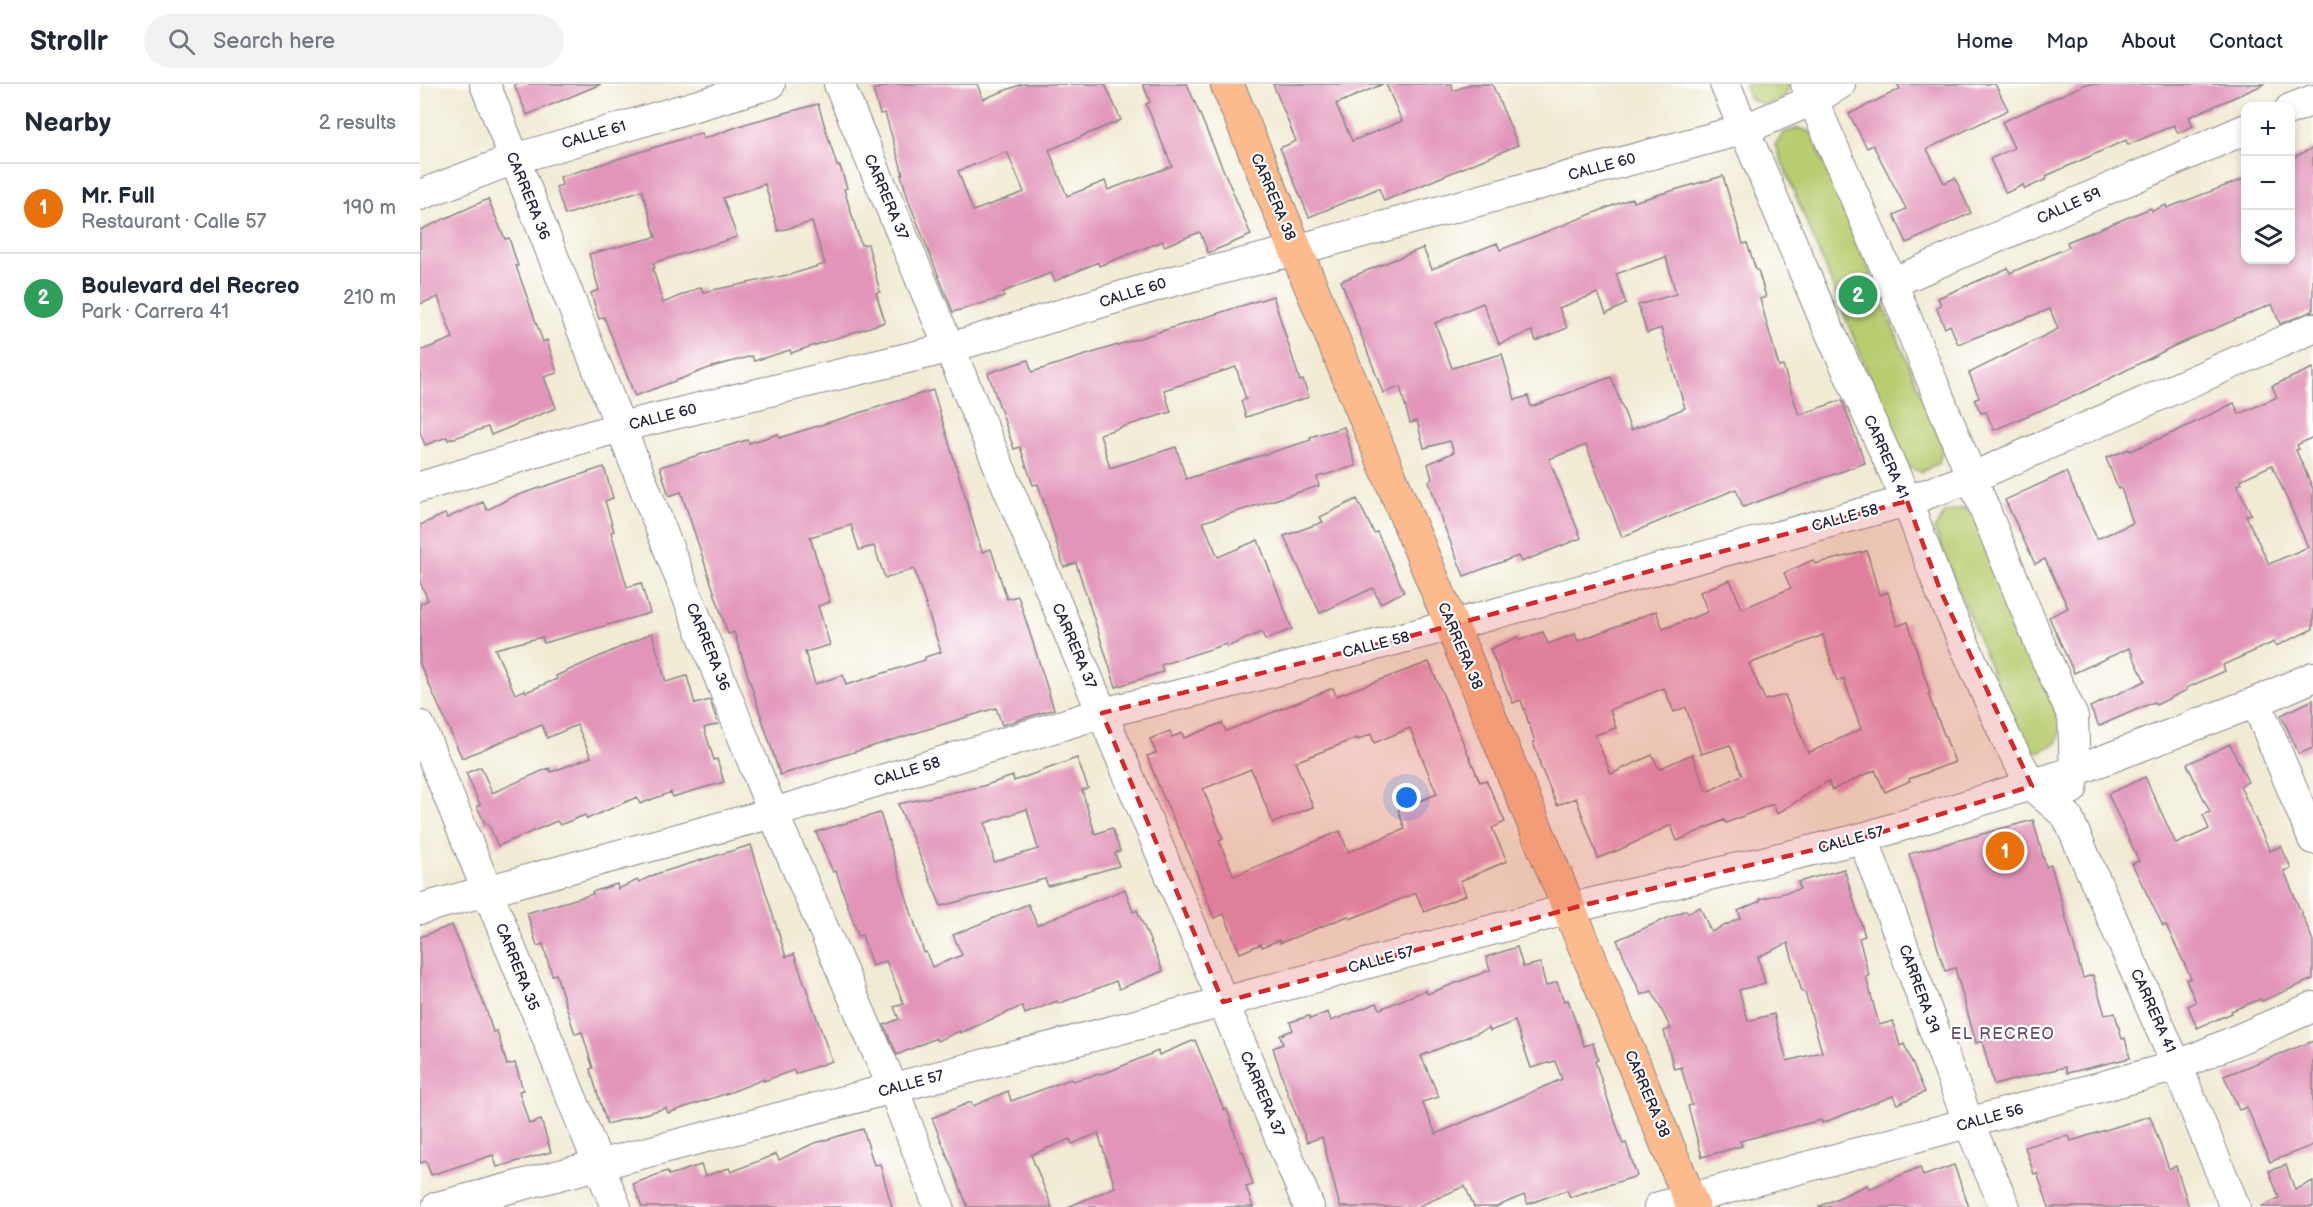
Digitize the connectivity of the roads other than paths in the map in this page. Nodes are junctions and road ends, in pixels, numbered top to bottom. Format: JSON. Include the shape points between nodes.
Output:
{"nodes":[{"id":1,"x":485,"y":84,"type":"edge"},
{"id":2,"x":770,"y":84,"type":"edge"},
{"id":3,"x":839,"y":84,"type":"edge"},
{"id":4,"x":1227,"y":84,"type":"edge"},
{"id":5,"x":1725,"y":84,"type":"edge"},
{"id":6,"x":1840,"y":84,"type":"edge"},
{"id":7,"x":1810,"y":92,"type":"edge"},
{"id":8,"x":2313,"y":100,"type":"edge"},
{"id":9,"x":2295,"y":108,"type":"edge"},
{"id":10,"x":1745,"y":129,"type":"junction"},
{"id":11,"x":2241,"y":131,"type":"edge"},
{"id":12,"x":514,"y":159,"type":"junction"},
{"id":13,"x":420,"y":195,"type":"edge"},
{"id":14,"x":1296,"y":250,"type":"junction"},
{"id":15,"x":1892,"y":284,"type":"junction"},
{"id":16,"x":2313,"y":328,"type":"edge"},
{"id":17,"x":949,"y":348,"type":"junction"},
{"id":18,"x":621,"y":427,"type":"junction"},
{"id":19,"x":1971,"y":478,"type":"junction"},
{"id":20,"x":420,"y":487,"type":"edge"},
{"id":21,"x":1907,"y":501,"type":"junction"},
{"id":22,"x":1451,"y":625,"type":"junction"},
{"id":23,"x":2313,"y":677,"type":"edge"},
{"id":24,"x":2256,"y":702,"type":"junction"},
{"id":25,"x":1102,"y":713,"type":"junction"},
{"id":26,"x":420,"y":726,"type":"edge"},
{"id":27,"x":2075,"y":771,"type":"junction"},
{"id":28,"x":2032,"y":786,"type":"junction"},
{"id":29,"x":773,"y":813,"type":"junction"},
{"id":30,"x":2067,"y":816,"type":"junction"},
{"id":31,"x":1863,"y":838,"type":"junction"},
{"id":32,"x":2313,"y":839,"type":"edge"},
{"id":33,"x":487,"y":892,"type":"junction"},
{"id":34,"x":420,"y":909,"type":"edge"},
{"id":35,"x":1570,"y":909,"type":"junction"},
{"id":36,"x":1223,"y":1002,"type":"junction"},
{"id":37,"x":2313,"y":1007,"type":"edge"},
{"id":38,"x":2177,"y":1066,"type":"junction"},
{"id":39,"x":893,"y":1088,"type":"junction"},
{"id":40,"x":1969,"y":1124,"type":"junction"},
{"id":41,"x":598,"y":1165,"type":"junction"},
{"id":42,"x":1681,"y":1205,"type":"edge"},
{"id":43,"x":437,"y":1207,"type":"edge"},
{"id":44,"x":616,"y":1207,"type":"edge"},
{"id":45,"x":939,"y":1207,"type":"edge"},
{"id":46,"x":1309,"y":1207,"type":"edge"},
{"id":47,"x":2005,"y":1207,"type":"edge"},
{"id":48,"x":2235,"y":1207,"type":"edge"}],
"edges":[{"from":1,"to":12,"type":"street","name":"CARRERA 36"},
{"from":2,"to":12,"type":"street","name":"CALLE 61"},
{"from":3,"to":17,"type":"street","name":"CARRERA 37"},
{"from":4,"to":14,"type":"main road","name":"CARRERA 38"},
{"from":5,"to":10,"type":"street","name":"CARRERA 41"},
{"from":6,"to":7,"type":"street","name":"CALLE 60"},
{"from":7,"to":10,"type":"street","name":"CALLE 60"},
{"from":7,"to":15,"type":"street"},
{"from":8,"to":9,"type":"street"},
{"from":10,"to":14,"type":"street","name":"CALLE 60"},
{"from":10,"to":21,"type":"street","name":"CARRERA 41","via":[[1821,312]]},
{"from":11,"to":15,"type":"street","name":"CALLE 59"},
{"from":12,"to":13,"type":"street","name":"CALLE 61"},
{"from":12,"to":18,"type":"street","name":"CARRERA 36"},
{"from":14,"to":17,"type":"street","name":"CALLE 60","via":[[1166,283]]},
{"from":14,"to":22,"type":"main road","name":"CARRERA 38"},
{"from":15,"to":19,"type":"street"},
{"from":16,"to":19,"type":"street","name":"CALLE 58"},
{"from":17,"to":18,"type":"street","name":"CALLE 60"},
{"from":17,"to":25,"type":"street","name":"CARRERA 37"},
{"from":18,"to":20,"type":"street","name":"CALLE 60"},
{"from":18,"to":29,"type":"street","name":"CARRERA 36"},
{"from":19,"to":21,"type":"street","name":"CALLE 58"},
{"from":19,"to":27,"type":"street","via":[[2073,717]]},
{"from":21,"to":22,"type":"street","name":"CALLE 58"},
{"from":21,"to":28,"type":"street","name":"CARRERA 41","via":[[1941,592],[2006,738]]},
{"from":22,"to":25,"type":"street","name":"CALLE 58"},
{"from":22,"to":35,"type":"main road","name":"CARRERA 38"},
{"from":23,"to":24,"type":"street","name":"CALLE 57"},
{"from":24,"to":27,"type":"street","name":"CALLE 57"},
{"from":24,"to":32,"type":"street"},
{"from":25,"to":29,"type":"street","name":"CALLE 58"},
{"from":25,"to":36,"type":"street","name":"CARRERA 37"},
{"from":26,"to":33,"type":"street","name":"CARRERA 35"},
{"from":27,"to":28,"type":"street","name":"CALLE 57"},
{"from":27,"to":30,"type":"street"},
{"from":28,"to":30,"type":"street","name":"CARRERA 41"},
{"from":28,"to":31,"type":"street","name":"CALLE 57"},
{"from":29,"to":33,"type":"street","name":"CALLE 58"},
{"from":29,"to":39,"type":"street","name":"CARRERA 36"},
{"from":30,"to":38,"type":"street","name":"CARRERA 41"},
{"from":31,"to":35,"type":"street","name":"CALLE 57"},
{"from":31,"to":40,"type":"street","name":"CARRERA 39"},
{"from":33,"to":34,"type":"street","name":"CALLE 58"},
{"from":33,"to":41,"type":"street","name":"CARRERA 35"},
{"from":35,"to":36,"type":"street","name":"CALLE 57"},
{"from":35,"to":42,"type":"main road","name":"CARRERA 38"},
{"from":36,"to":39,"type":"street","name":"CALLE 57"},
{"from":36,"to":46,"type":"street","name":"CARRERA 37"},
{"from":37,"to":38,"type":"street","name":"CALLE 56"},
{"from":38,"to":40,"type":"street","name":"CALLE 56"},
{"from":38,"to":48,"type":"street","name":"CARRERA 41"},
{"from":39,"to":41,"type":"street","name":"CALLE 57"},
{"from":39,"to":45,"type":"street","name":"CARRERA 36"},
{"from":40,"to":42,"type":"street","name":"CALLE 56"},
{"from":40,"to":47,"type":"street","name":"CARRERA 39"},
{"from":41,"to":43,"type":"street","name":"CALLE 57"},
{"from":41,"to":44,"type":"street","name":"CARRERA 35"}]}
